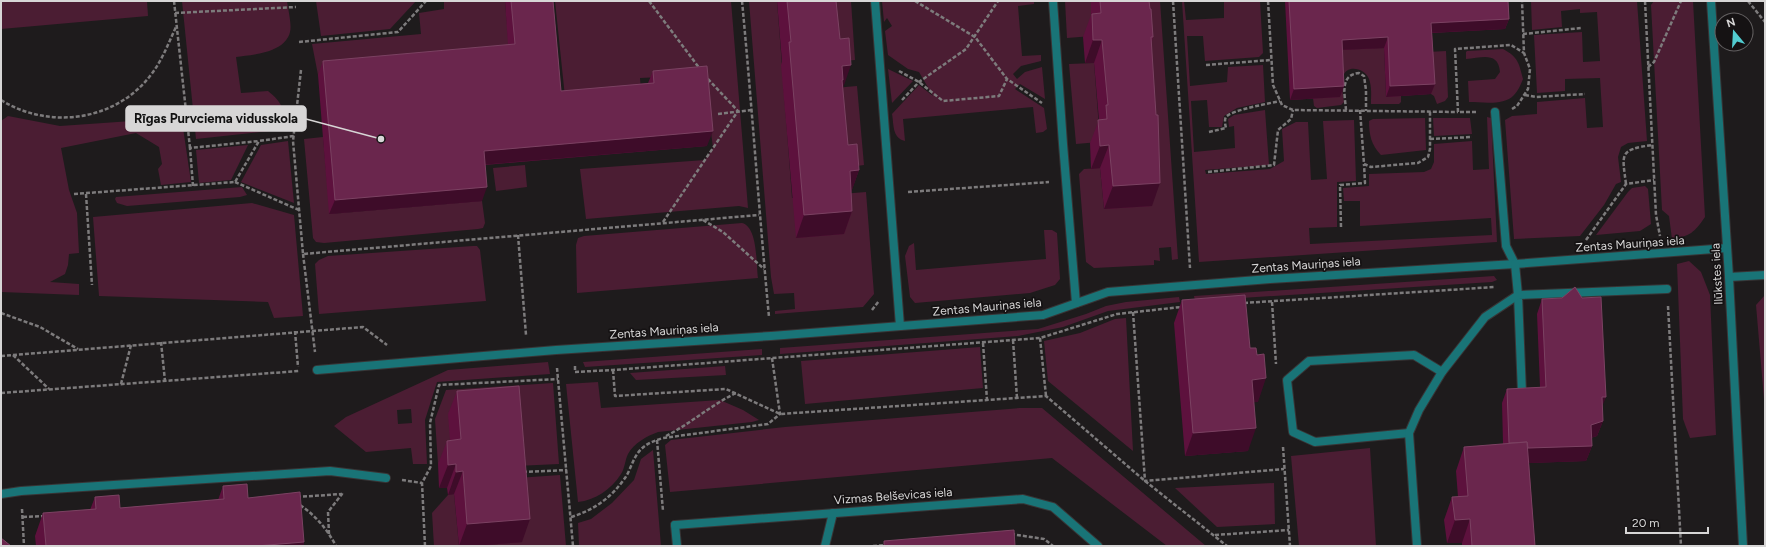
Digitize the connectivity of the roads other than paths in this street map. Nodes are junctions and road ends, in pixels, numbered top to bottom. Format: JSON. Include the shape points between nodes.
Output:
{"nodes":[{"id":1,"x":874,"y":1,"type":"edge"},
{"id":2,"x":1053,"y":1,"type":"edge"},
{"id":3,"x":1712,"y":1,"type":"edge"},
{"id":4,"x":1495,"y":112,"type":"road end"},
{"id":5,"x":1727,"y":248,"type":"junction"},
{"id":6,"x":1515,"y":264,"type":"junction"},
{"id":7,"x":1765,"y":275,"type":"edge"},
{"id":8,"x":1729,"y":277,"type":"junction"},
{"id":9,"x":1667,"y":289,"type":"dead end"},
{"id":10,"x":1518,"y":295,"type":"junction"},
{"id":11,"x":1076,"y":303,"type":"junction"},
{"id":12,"x":900,"y":326,"type":"junction"},
{"id":13,"x":317,"y":370,"type":"road end"},
{"id":14,"x":1442,"y":372,"type":"junction"},
{"id":15,"x":1522,"y":393,"type":"edge"},
{"id":16,"x":1409,"y":433,"type":"junction"},
{"id":17,"x":386,"y":478,"type":"dead end"},
{"id":18,"x":1,"y":494,"type":"edge"},
{"id":19,"x":833,"y":513,"type":"junction"},
{"id":20,"x":677,"y":546,"type":"edge"},
{"id":21,"x":825,"y":546,"type":"edge"},
{"id":22,"x":1098,"y":546,"type":"edge"},
{"id":23,"x":1417,"y":546,"type":"edge"},
{"id":24,"x":1742,"y":546,"type":"edge"}],
"edges":[{"from":1,"to":12,"type":"street"},
{"from":2,"to":11,"type":"street"},
{"from":3,"to":5,"type":"street","name":"Ilūkstes iela"},
{"from":4,"to":6,"type":"street","via":[[1506,246]]},
{"from":5,"to":6,"type":"street","name":"Zentas Mauriņas iela"},
{"from":5,"to":8,"type":"street","name":"Ilūkstes iela"},
{"from":6,"to":10,"type":"street"},
{"from":6,"to":11,"type":"street","name":"Zentas Mauriņas iela","via":[[1108,292]]},
{"from":7,"to":8,"type":"street"},
{"from":8,"to":24,"type":"street","name":"Ilūkstes iela"},
{"from":9,"to":10,"type":"street"},
{"from":10,"to":14,"type":"street","via":[[1485,317]]},
{"from":10,"to":15,"type":"street"},
{"from":11,"to":12,"type":"street","name":"Zentas Mauriņas iela","via":[[1043,315]]},
{"from":12,"to":13,"type":"street","name":"Zentas Mauriņas iela"},
{"from":14,"to":16,"type":"street","via":[[1419,410]]},
{"from":14,"to":16,"type":"street","via":[[1414,355],[1309,361],[1287,380],[1293,432],[1315,442]]},
{"from":16,"to":23,"type":"street"},
{"from":17,"to":18,"type":"street","via":[[330,471]]},
{"from":19,"to":20,"type":"street","name":"Vizmas Belševicas iela","via":[[675,524]]},
{"from":19,"to":21,"type":"street"},
{"from":19,"to":22,"type":"street","name":"Vizmas Belševicas iela","via":[[1023,499],[1053,507]]}]}
